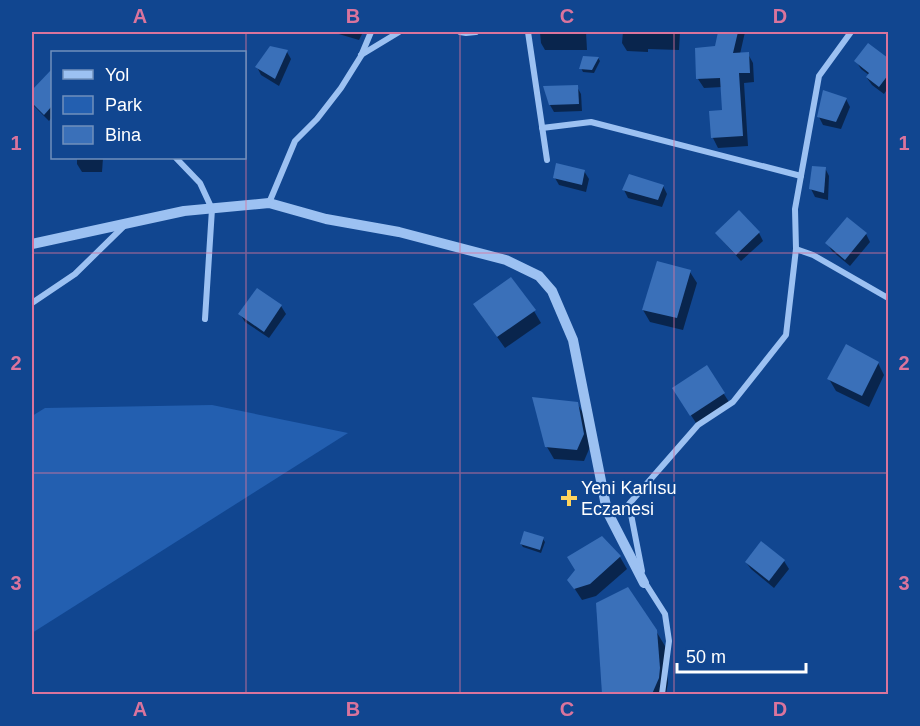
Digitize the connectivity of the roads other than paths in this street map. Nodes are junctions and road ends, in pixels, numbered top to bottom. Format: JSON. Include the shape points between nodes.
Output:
{"nodes":[{"id":1,"x":371,"y":32,"type":"edge"},
{"id":2,"x":399,"y":32,"type":"edge"},
{"id":3,"x":460,"y":32,"type":"edge"},
{"id":4,"x":476,"y":32,"type":"edge"},
{"id":5,"x":528,"y":32,"type":"edge"},
{"id":6,"x":850,"y":32,"type":"edge"},
{"id":7,"x":361,"y":56,"type":"junction"},
{"id":8,"x":542,"y":128,"type":"junction"},
{"id":9,"x":177,"y":159,"type":"edge"},
{"id":10,"x":547,"y":160,"type":"dead end"},
{"id":11,"x":801,"y":176,"type":"junction"},
{"id":12,"x":269,"y":203,"type":"junction"},
{"id":13,"x":212,"y":209,"type":"junction"},
{"id":14,"x":127,"y":224,"type":"junction"},
{"id":15,"x":32,"y":244,"type":"edge"},
{"id":16,"x":796,"y":249,"type":"junction"},
{"id":17,"x":888,"y":298,"type":"edge"},
{"id":18,"x":32,"y":303,"type":"edge"},
{"id":19,"x":205,"y":319,"type":"dead end"},
{"id":20,"x":644,"y":584,"type":"junction"},
{"id":21,"x":662,"y":694,"type":"edge"}],
"edges":[{"from":1,"to":7,"type":"street"},
{"from":2,"to":7,"type":"street"},
{"from":3,"to":4,"type":"street"},
{"from":5,"to":8,"type":"street"},
{"from":6,"to":11,"type":"street","via":[[819,76]]},
{"from":7,"to":12,"type":"street","via":[[341,88],[296,141]]},
{"from":8,"to":10,"type":"street"},
{"from":8,"to":11,"type":"street","via":[[591,122]]},
{"from":9,"to":13,"type":"street","via":[[200,183]]},
{"from":11,"to":16,"type":"street","via":[[795,209]]},
{"from":12,"to":13,"type":"street"},
{"from":12,"to":20,"type":"street","via":[[506,260],[539,276],[552,291],[573,340],[607,511]]},
{"from":13,"to":14,"type":"street"},
{"from":13,"to":19,"type":"street"},
{"from":14,"to":15,"type":"street"},
{"from":14,"to":18,"type":"street","via":[[75,274]]},
{"from":16,"to":17,"type":"street"},
{"from":16,"to":20,"type":"street","via":[[786,334],[733,402],[698,424],[629,504]]},
{"from":20,"to":21,"type":"street","via":[[665,614],[669,640]]}]}
